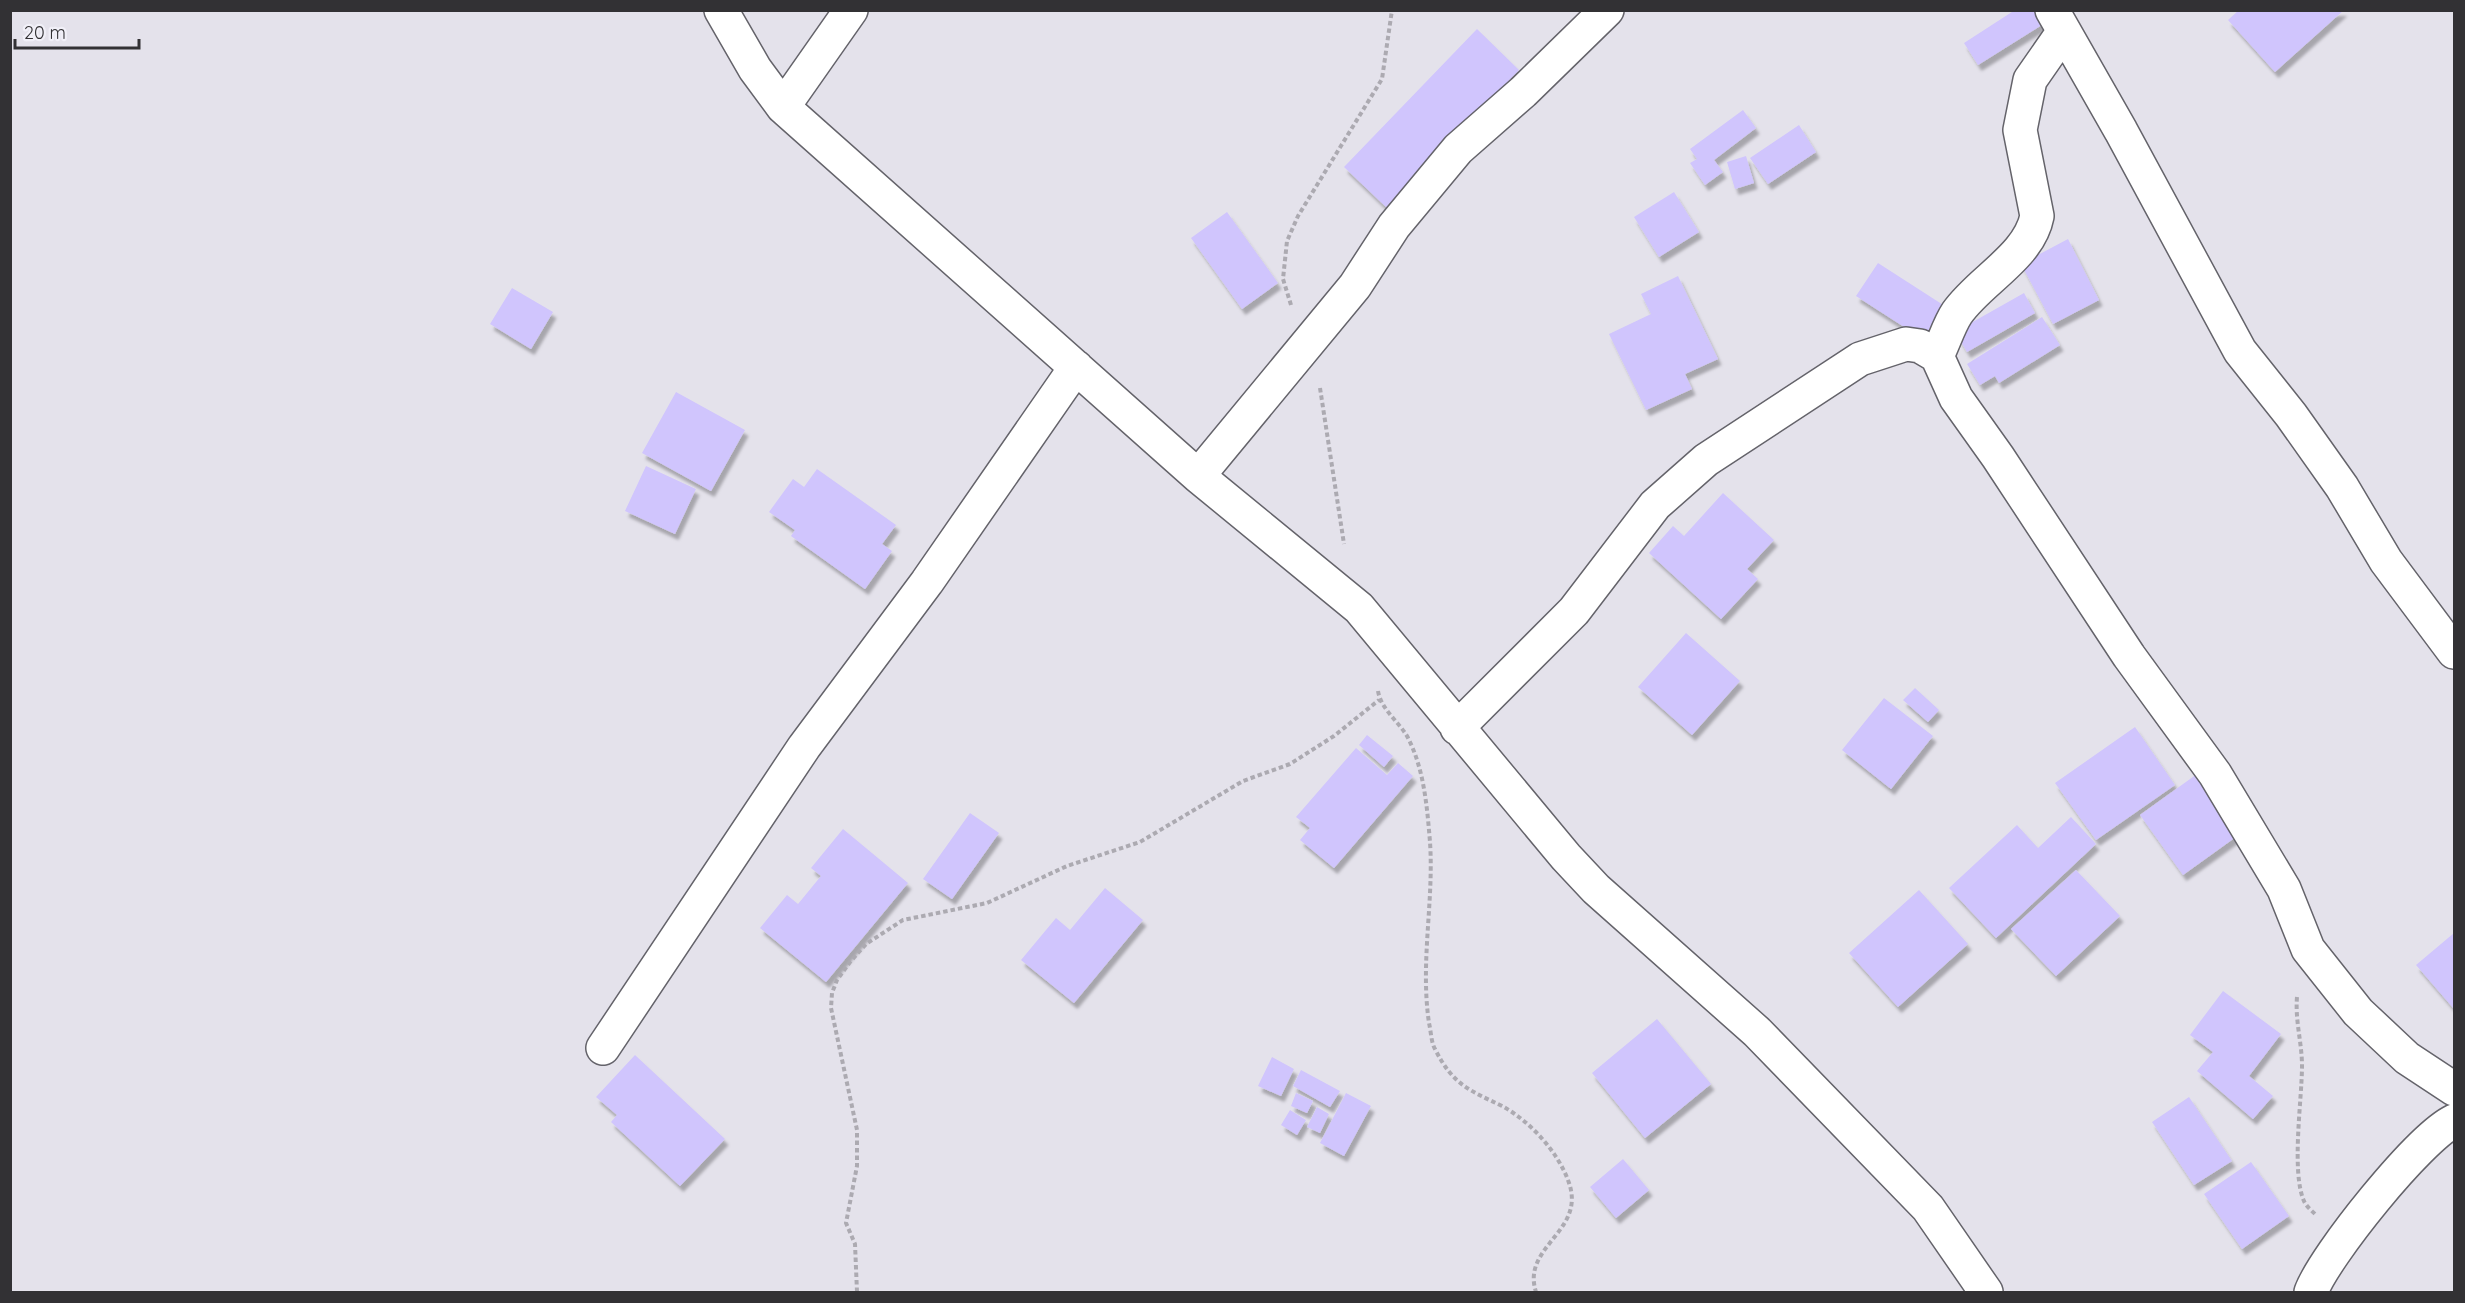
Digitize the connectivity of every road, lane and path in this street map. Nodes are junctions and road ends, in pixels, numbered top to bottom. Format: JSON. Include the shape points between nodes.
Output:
{"nodes":[{"id":1,"x":721,"y":10,"type":"edge"},
{"id":2,"x":851,"y":10,"type":"edge"},
{"id":3,"x":1392,"y":10,"type":"edge"},
{"id":4,"x":1607,"y":10,"type":"edge"},
{"id":5,"x":2058,"y":21,"type":"edge"},
{"id":6,"x":783,"y":107,"type":"junction"},
{"id":7,"x":1305,"y":347,"type":"junction"},
{"id":8,"x":1937,"y":356,"type":"junction"},
{"id":9,"x":1076,"y":368,"type":"junction"},
{"id":10,"x":1198,"y":476,"type":"junction"},
{"id":11,"x":1344,"y":548,"type":"dead end"},
{"id":12,"x":2454,"y":652,"type":"edge"},
{"id":13,"x":1376,"y":681,"type":"dead end"},
{"id":14,"x":1379,"y":700,"type":"junction"},
{"id":15,"x":1457,"y":728,"type":"junction"},
{"id":16,"x":2308,"y":949,"type":"junction"},
{"id":17,"x":603,"y":1047,"type":"dead end"},
{"id":18,"x":2454,"y":1089,"type":"edge"},
{"id":19,"x":2454,"y":1121,"type":"edge"},
{"id":20,"x":2335,"y":1252,"type":"junction"},
{"id":21,"x":857,"y":1293,"type":"edge"},
{"id":22,"x":1536,"y":1293,"type":"edge"},
{"id":23,"x":1986,"y":1293,"type":"edge"},
{"id":24,"x":2311,"y":1293,"type":"edge"}],
"edges":[{"from":1,"to":6,"type":"street","via":[[754,69]]},
{"from":2,"to":6,"type":"street"},
{"from":3,"to":7,"type":"path","via":[[1382,79],[1298,216],[1287,241],[1283,279]]},
{"from":4,"to":7,"type":"street","via":[[1523,93],[1458,149],[1394,226],[1355,286]]},
{"from":5,"to":8,"type":"street","via":[[2030,80],[2020,130],[2037,216],[2034,230],[1957,313]]},
{"from":5,"to":12,"type":"street","via":[[2240,351],[2291,415],[2342,487],[2386,561]]},
{"from":6,"to":9,"type":"street"},
{"from":7,"to":10,"type":"street"},
{"from":7,"to":11,"type":"path","via":[[1326,417]]},
{"from":8,"to":15,"type":"street","via":[[1920,346],[1906,344],[1860,359],[1706,460],[1655,505],[1574,611]]},
{"from":8,"to":16,"type":"street","via":[[1956,398],[2129,656],[2215,774],[2284,889]]},
{"from":9,"to":10,"type":"street"},
{"from":9,"to":17,"type":"street","via":[[927,582],[804,747]]},
{"from":10,"to":15,"type":"street","via":[[1359,608]]},
{"from":13,"to":14,"type":"path"},
{"from":14,"to":21,"type":"path","via":[[1290,764],[1243,781],[1140,842],[1067,866],[987,903],[903,920],[866,944],[850,962],[837,980],[831,1008],[857,1130],[856,1166],[846,1223],[855,1244]]},
{"from":14,"to":22,"type":"path","via":[[1406,734],[1420,763],[1430,842],[1431,891],[1425,963],[1433,1047],[1466,1090],[1502,1107],[1532,1129],[1557,1157],[1570,1185],[1572,1204],[1563,1229],[1534,1266],[1531,1279]]},
{"from":15,"to":23,"type":"street","via":[[1596,889],[1757,1032],[1928,1208]]},
{"from":16,"to":18,"type":"street","via":[[2366,1020],[2407,1058]]},
{"from":16,"to":20,"type":"path","via":[[2298,981],[2295,1017],[2302,1064],[2300,1186],[2304,1202],[2325,1225]]},
{"from":19,"to":20,"type":"street","via":[[2409,1161],[2363,1212]]},
{"from":20,"to":24,"type":"street","via":[[2316,1278]]}]}
